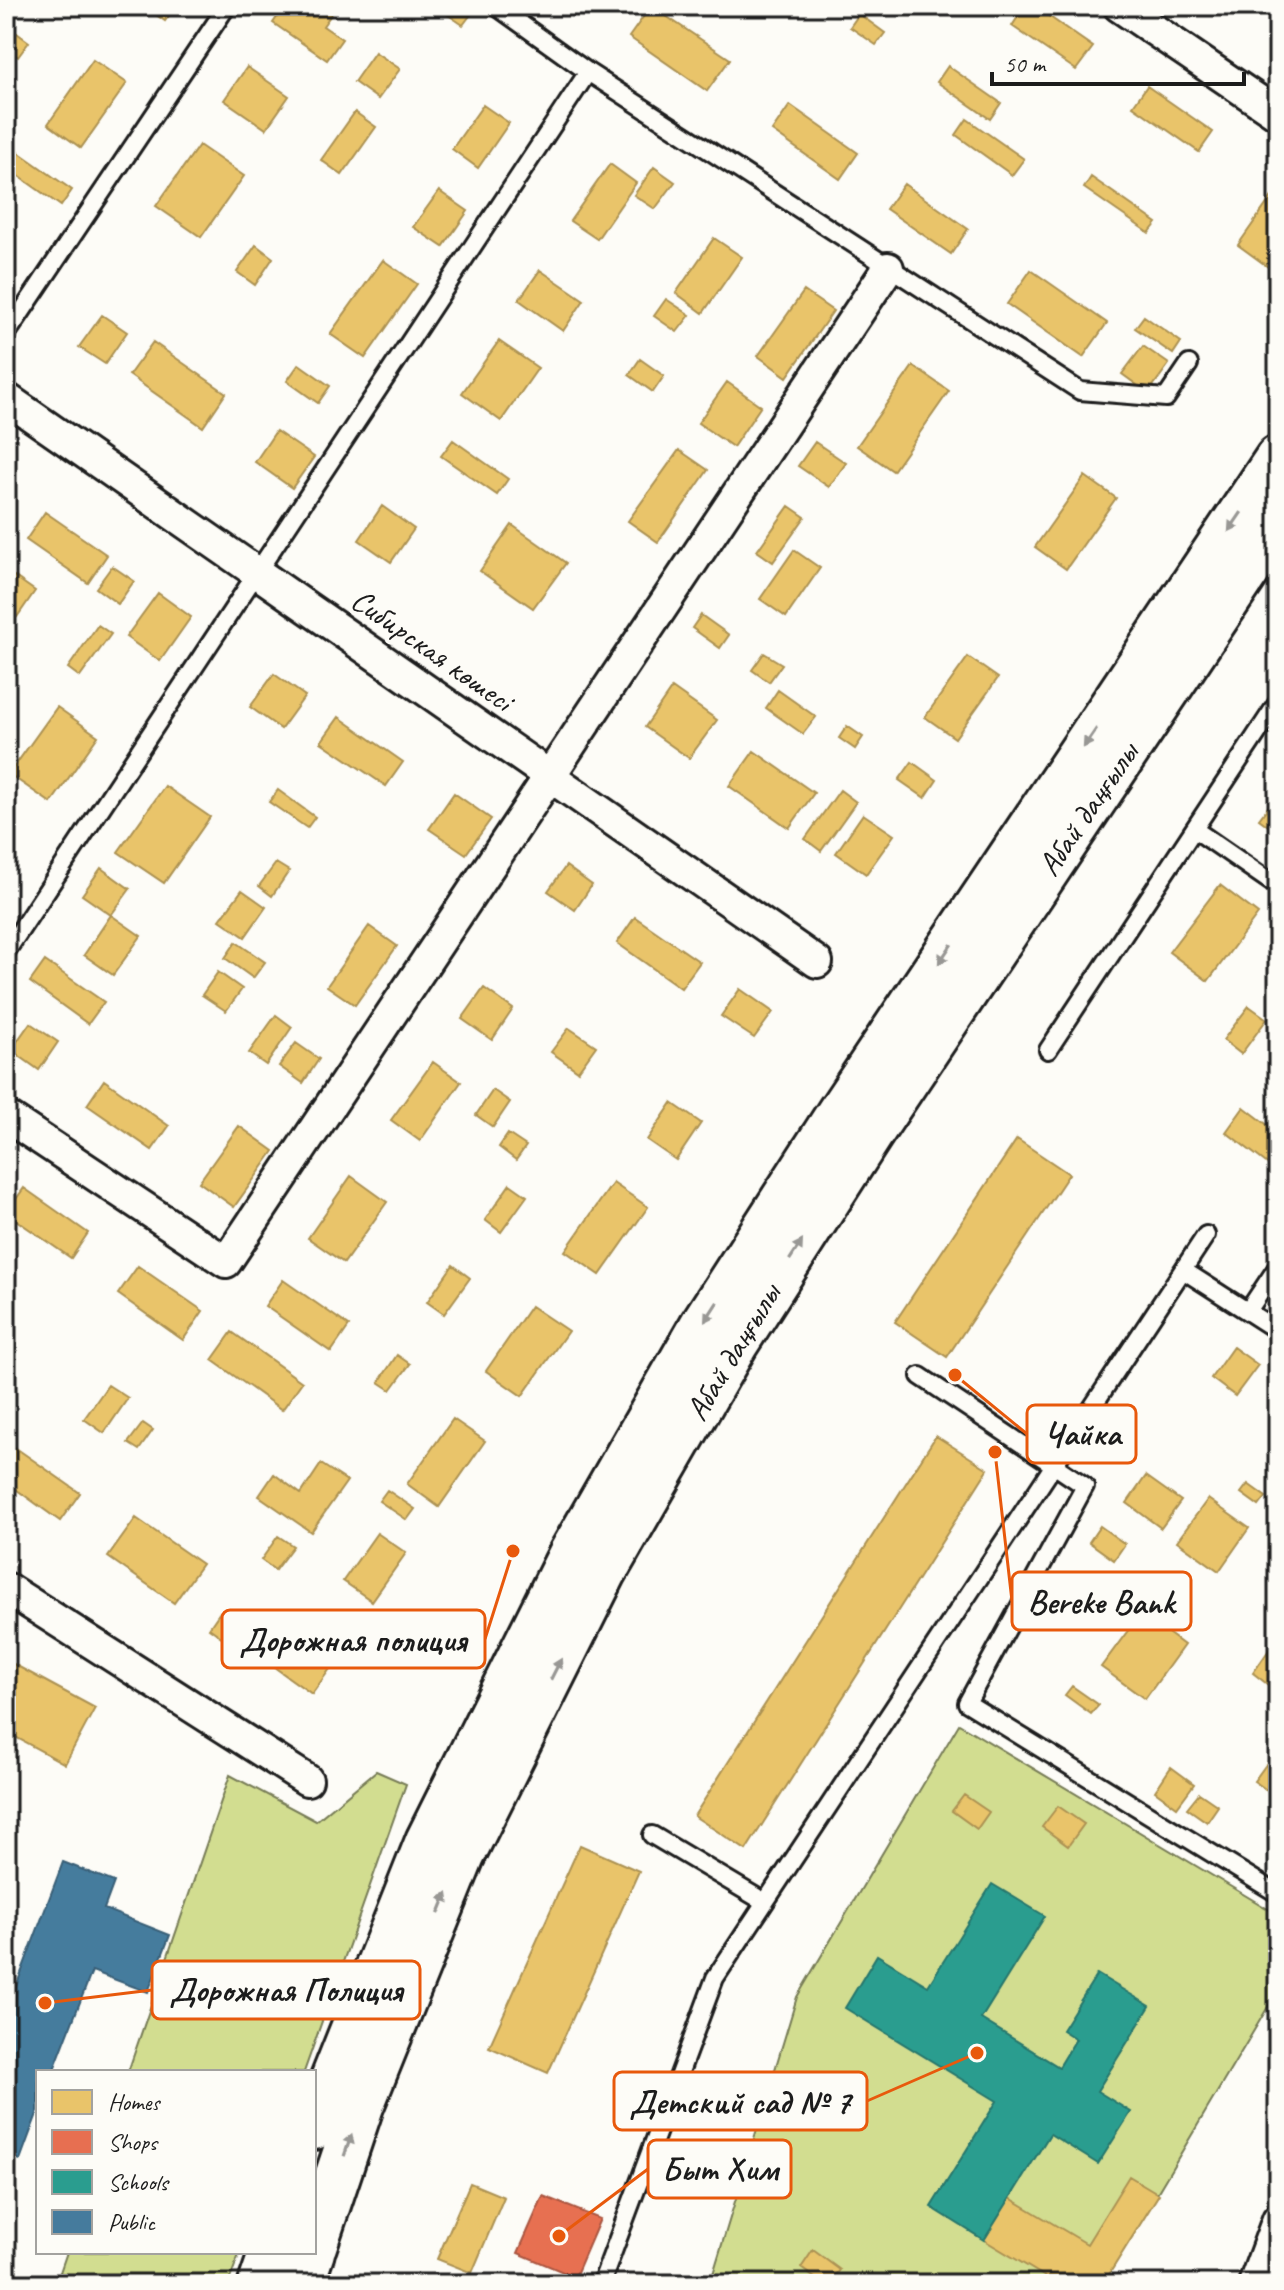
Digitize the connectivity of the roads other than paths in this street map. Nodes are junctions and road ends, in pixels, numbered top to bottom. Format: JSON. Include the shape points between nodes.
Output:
{"nodes":[{"id":1,"x":227,"y":6,"type":"edge"},
{"id":2,"x":496,"y":6,"type":"edge"},
{"id":3,"x":1119,"y":6,"type":"edge"},
{"id":4,"x":588,"y":72,"type":"junction"},
{"id":5,"x":1278,"y":114,"type":"edge"},
{"id":6,"x":888,"y":268,"type":"junction"},
{"id":7,"x":6,"y":335,"type":"edge"},
{"id":8,"x":1189,"y":364,"type":"dead end"},
{"id":9,"x":6,"y":398,"type":"edge"},
{"id":10,"x":1278,"y":458,"type":"edge"},
{"id":11,"x":1278,"y":525,"type":"edge"},
{"id":12,"x":257,"y":572,"type":"junction"},
{"id":13,"x":1278,"y":702,"type":"edge"},
{"id":14,"x":552,"y":777,"type":"junction"},
{"id":15,"x":1194,"y":829,"type":"junction"},
{"id":16,"x":1278,"y":887,"type":"edge"},
{"id":17,"x":6,"y":952,"type":"edge"},
{"id":18,"x":817,"y":962,"type":"dead end"},
{"id":19,"x":1048,"y":1050,"type":"dead end"},
{"id":20,"x":6,"y":1116,"type":"edge"},
{"id":21,"x":1206,"y":1235,"type":"dead end"},
{"id":22,"x":1278,"y":1266,"type":"edge"},
{"id":23,"x":1183,"y":1270,"type":"junction"},
{"id":24,"x":1248,"y":1311,"type":"junction"},
{"id":25,"x":1278,"y":1331,"type":"edge"},
{"id":26,"x":920,"y":1376,"type":"dead end"},
{"id":27,"x":1053,"y":1466,"type":"junction"},
{"id":28,"x":6,"y":1588,"type":"edge"},
{"id":29,"x":307,"y":1780,"type":"dead end"},
{"id":30,"x":652,"y":1835,"type":"dead end"},
{"id":31,"x":1278,"y":1894,"type":"edge"},
{"id":32,"x":763,"y":1901,"type":"junction"},
{"id":33,"x":316,"y":2122,"type":"edge"},
{"id":34,"x":1278,"y":2219,"type":"edge"},
{"id":35,"x":316,"y":2240,"type":"edge"},
{"id":36,"x":271,"y":2254,"type":"edge"},
{"id":37,"x":311,"y":2254,"type":"edge"},
{"id":38,"x":261,"y":2284,"type":"edge"},
{"id":39,"x":301,"y":2284,"type":"edge"},
{"id":40,"x":601,"y":2284,"type":"edge"},
{"id":41,"x":1254,"y":2284,"type":"edge"}],
"edges":[{"from":1,"to":7,"type":"lane"},
{"from":2,"to":4,"type":"lane"},
{"from":3,"to":5,"type":"street"},
{"from":4,"to":6,"type":"lane"},
{"from":4,"to":12,"type":"lane"},
{"from":6,"to":8,"type":"lane","via":[[1080,391],[1166,398]]},
{"from":6,"to":14,"type":"street"},
{"from":9,"to":12,"type":"street","name":"Сибирская көшесі"},
{"from":10,"to":33,"type":"main road","name":"Абай даңғылы","one_way":true,"via":[[695,1337],[571,1554],[428,1841]]},
{"from":35,"to":11,"type":"main road","name":"Абай даңғылы","one_way":true,"via":[[361,2106],[462,1856],[604,1572],[744,1330]]},
{"from":12,"to":14,"type":"street","name":"Сибирская көшесі"},
{"from":12,"to":17,"type":"lane"},
{"from":13,"to":15,"type":"lane"},
{"from":14,"to":18,"type":"street","name":"Сибирская көшесі"},
{"from":14,"to":20,"type":"street","via":[[226,1262]]},
{"from":15,"to":16,"type":"lane"},
{"from":15,"to":19,"type":"lane"},
{"from":21,"to":23,"type":"lane"},
{"from":22,"to":24,"type":"lane"},
{"from":23,"to":24,"type":"lane"},
{"from":23,"to":27,"type":"lane"},
{"from":24,"to":25,"type":"lane"},
{"from":26,"to":27,"type":"lane"},
{"from":27,"to":31,"type":"lane","via":[[1085,1486],[967,1703]]},
{"from":27,"to":32,"type":"lane"},
{"from":28,"to":29,"type":"street"},
{"from":30,"to":32,"type":"lane"},
{"from":32,"to":40,"type":"lane","via":[[715,1978]]},
{"from":34,"to":41,"type":"street"},
{"from":36,"to":38,"type":"main road"},
{"from":37,"to":39,"type":"main road"}]}
